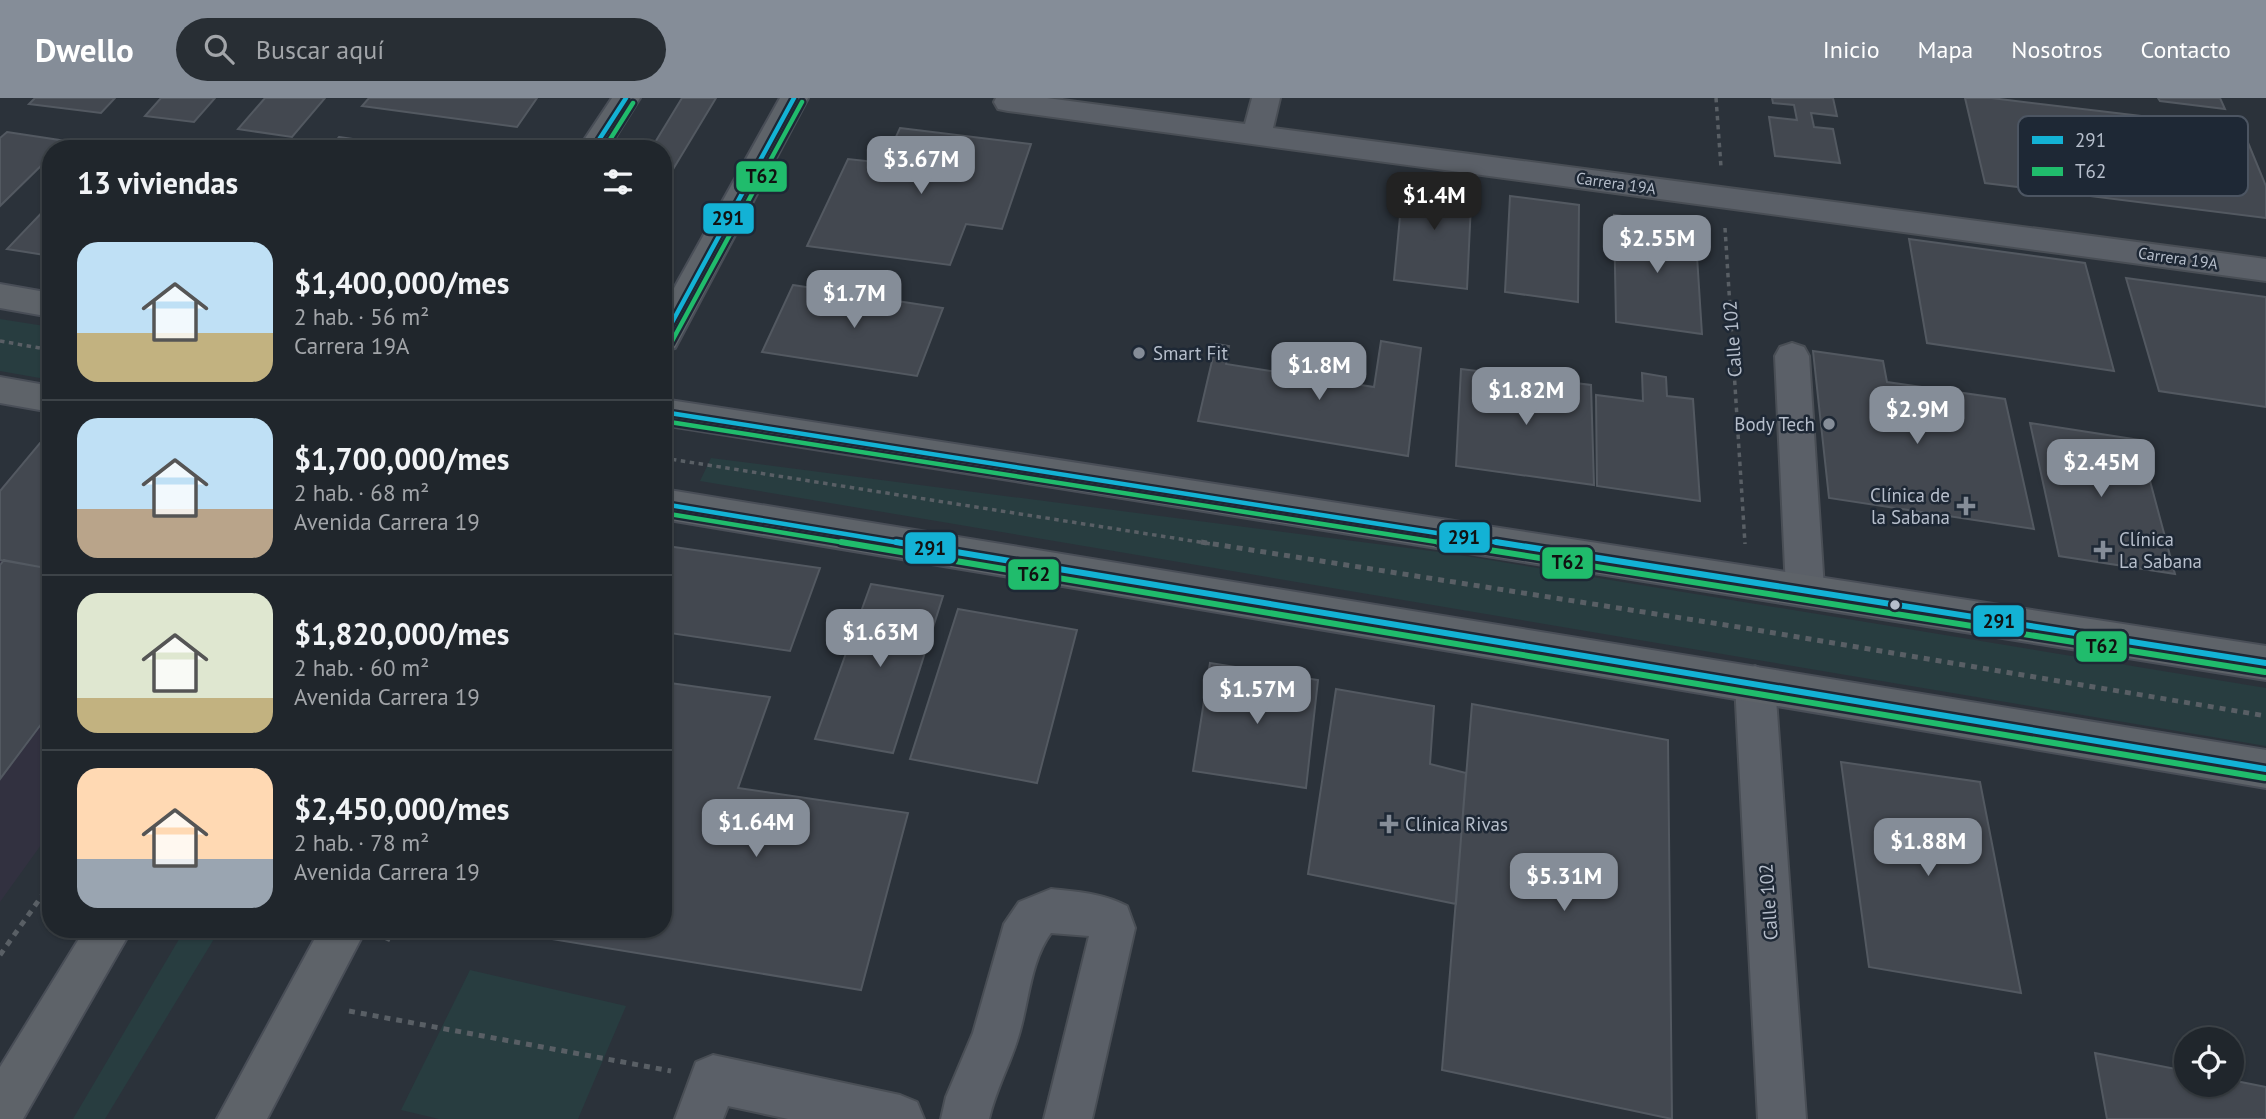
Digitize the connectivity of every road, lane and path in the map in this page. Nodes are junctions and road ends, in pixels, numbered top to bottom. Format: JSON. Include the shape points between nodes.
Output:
{"nodes":[{"id":1,"x":626,"y":98,"type":"edge"},
{"id":2,"x":794,"y":98,"type":"edge"},
{"id":3,"x":1266,"y":98,"type":"edge"},
{"id":4,"x":1716,"y":98,"type":"edge"},
{"id":5,"x":1008,"y":102,"type":"dead end"},
{"id":6,"x":1257,"y":135,"type":"junction"},
{"id":7,"x":599,"y":140,"type":"edge"},
{"id":8,"x":1723,"y":198,"type":"junction"},
{"id":9,"x":2266,"y":270,"type":"edge"},
{"id":10,"x":0,"y":296,"type":"edge"},
{"id":11,"x":42,"y":303,"type":"edge"},
{"id":12,"x":672,"y":322,"type":"edge"},
{"id":13,"x":0,"y":341,"type":"edge"},
{"id":14,"x":42,"y":348,"type":"edge"},
{"id":15,"x":1792,"y":356,"type":"dead end"},
{"id":16,"x":0,"y":390,"type":"edge"},
{"id":17,"x":42,"y":397,"type":"edge"},
{"id":18,"x":672,"y":413,"type":"edge"},
{"id":19,"x":672,"y":459,"type":"edge"},
{"id":20,"x":672,"y":505,"type":"edge"},
{"id":21,"x":1748,"y":580,"type":"junction"},
{"id":22,"x":1805,"y":589,"type":"junction"},
{"id":23,"x":2266,"y":663,"type":"edge"},
{"id":24,"x":1755,"y":684,"type":"junction"},
{"id":25,"x":2266,"y":716,"type":"edge"},
{"id":26,"x":2266,"y":769,"type":"edge"},
{"id":27,"x":42,"y":896,"type":"edge"},
{"id":28,"x":101,"y":938,"type":"edge"},
{"id":29,"x":103,"y":938,"type":"edge"},
{"id":30,"x":339,"y":938,"type":"edge"},
{"id":31,"x":0,"y":956,"type":"edge"},
{"id":32,"x":304,"y":1003,"type":"junction"},
{"id":33,"x":0,"y":1074,"type":"edge"},
{"id":34,"x":706,"y":1099,"type":"edge"},
{"id":35,"x":0,"y":1112,"type":"edge"},
{"id":36,"x":241,"y":1119,"type":"edge"},
{"id":37,"x":900,"y":1119,"type":"edge"},
{"id":38,"x":965,"y":1119,"type":"edge"},
{"id":39,"x":1068,"y":1119,"type":"edge"},
{"id":40,"x":1783,"y":1119,"type":"edge"}],
"edges":[{"from":1,"to":7,"type":"main road"},
{"from":2,"to":12,"type":"main road"},
{"from":3,"to":6,"type":"street"},
{"from":4,"to":8,"type":"path","name":"Calle 102"},
{"from":5,"to":6,"type":"street","name":"Carrera 19A"},
{"from":6,"to":8,"type":"street","name":"Carrera 19A"},
{"from":8,"to":9,"type":"street","name":"Carrera 19A"},
{"from":8,"to":21,"type":"path","name":"Calle 102"},
{"from":10,"to":11,"type":"main road"},
{"from":13,"to":14,"type":"path"},
{"from":15,"to":22,"type":"street"},
{"from":16,"to":17,"type":"main road"},
{"from":18,"to":21,"type":"main road"},
{"from":19,"to":25,"type":"path","via":[[1724,625]]},
{"from":20,"to":24,"type":"main road"},
{"from":21,"to":22,"type":"main road"},
{"from":22,"to":23,"type":"main road"},
{"from":24,"to":26,"type":"main road"},
{"from":24,"to":40,"type":"street","name":"Calle 102"},
{"from":27,"to":31,"type":"path"},
{"from":28,"to":33,"type":"main road"},
{"from":29,"to":35,"type":"main road"},
{"from":30,"to":32,"type":"main road"},
{"from":32,"to":34,"type":"path"},
{"from":32,"to":36,"type":"main road"},
{"from":34,"to":37,"type":"street"},
{"from":38,"to":39,"type":"street","via":[[996,1034],[1020,940],[1035,917],[1051,911],[1101,916],[1111,921],[1113,928]]}]}
